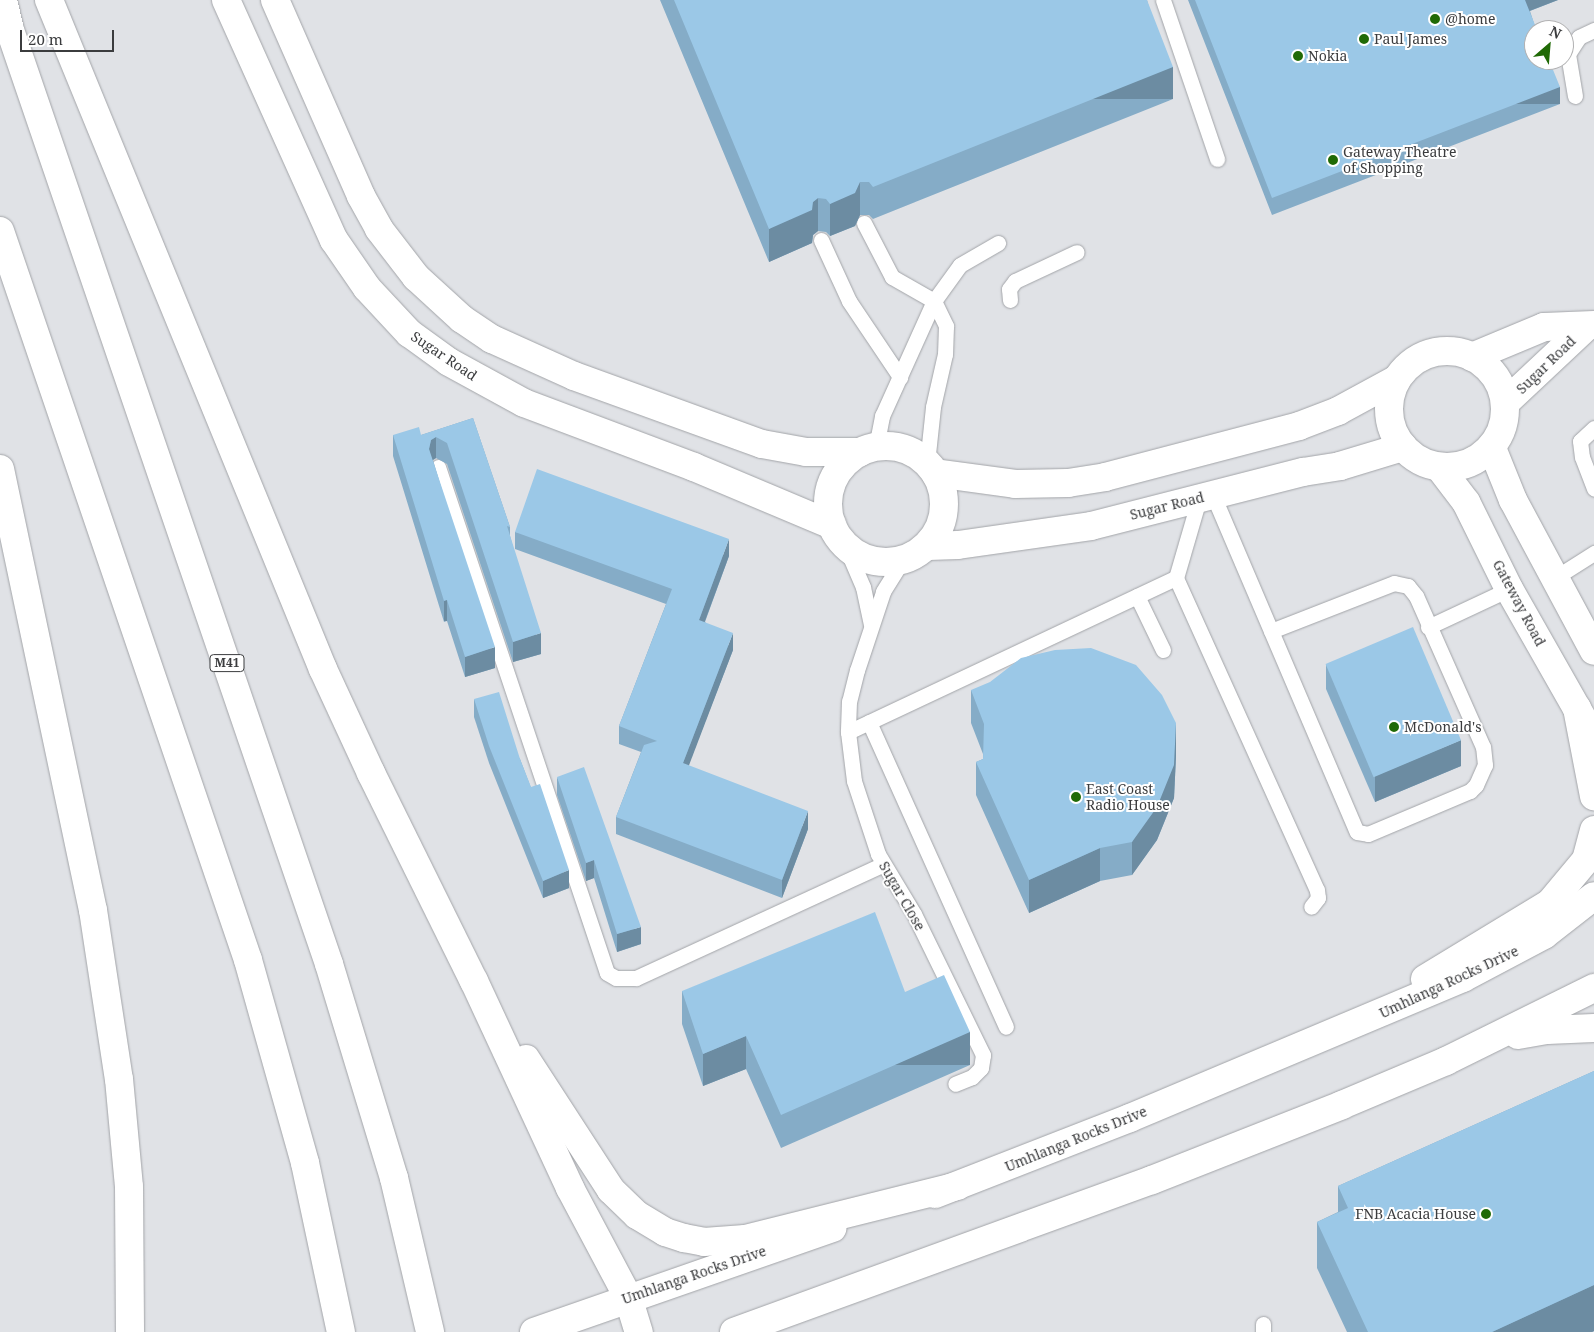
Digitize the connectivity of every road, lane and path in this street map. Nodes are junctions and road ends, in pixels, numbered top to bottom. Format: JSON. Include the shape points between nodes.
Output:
{"nodes":[{"id":1,"x":3,"y":0,"type":"edge"},
{"id":2,"x":49,"y":0,"type":"edge"},
{"id":3,"x":226,"y":0,"type":"edge"},
{"id":4,"x":275,"y":0,"type":"edge"},
{"id":5,"x":1163,"y":0,"type":"edge"},
{"id":6,"x":1594,"y":30,"type":"edge"},
{"id":7,"x":1574,"y":96,"type":"dead end"},
{"id":8,"x":1217,"y":159,"type":"dead end"},
{"id":9,"x":864,"y":223,"type":"dead end"},
{"id":10,"x":0,"y":231,"type":"edge"},
{"id":11,"x":821,"y":240,"type":"dead end"},
{"id":12,"x":998,"y":242,"type":"dead end"},
{"id":13,"x":1077,"y":252,"type":"dead end"},
{"id":14,"x":1010,"y":300,"type":"dead end"},
{"id":15,"x":934,"y":301,"type":"junction"},
{"id":16,"x":1590,"y":326,"type":"edge"},
{"id":17,"x":1472,"y":357,"type":"junction"},
{"id":18,"x":900,"y":377,"type":"junction"},
{"id":19,"x":1397,"y":379,"type":"junction"},
{"id":20,"x":1506,"y":402,"type":"junction"},
{"id":21,"x":1594,"y":428,"type":"edge"},
{"id":22,"x":1402,"y":447,"type":"junction"},
{"id":23,"x":1492,"y":448,"type":"junction"},
{"id":24,"x":868,"y":450,"type":"junction"},
{"id":25,"x":438,"y":467,"type":"dead end"},
{"id":26,"x":931,"y":468,"type":"junction"},
{"id":27,"x":1440,"y":468,"type":"junction"},
{"id":28,"x":0,"y":469,"type":"edge"},
{"id":29,"x":1594,"y":489,"type":"edge"},
{"id":30,"x":1206,"y":497,"type":"junction"},
{"id":31,"x":838,"y":535,"type":"junction"},
{"id":32,"x":928,"y":546,"type":"junction"},
{"id":33,"x":1594,"y":553,"type":"edge"},
{"id":34,"x":902,"y":561,"type":"junction"},
{"id":35,"x":1176,"y":578,"type":"junction"},
{"id":36,"x":1554,"y":579,"type":"junction"},
{"id":37,"x":1509,"y":589,"type":"junction"},
{"id":38,"x":1138,"y":596,"type":"junction"},
{"id":39,"x":871,"y":625,"type":"junction"},
{"id":40,"x":1428,"y":627,"type":"junction"},
{"id":41,"x":1272,"y":631,"type":"junction"},
{"id":42,"x":1163,"y":650,"type":"dead end"},
{"id":43,"x":1594,"y":652,"type":"edge"},
{"id":44,"x":1577,"y":708,"type":"junction"},
{"id":45,"x":869,"y":722,"type":"junction"},
{"id":46,"x":848,"y":732,"type":"junction"},
{"id":47,"x":1594,"y":740,"type":"edge"},
{"id":48,"x":1594,"y":796,"type":"edge"},
{"id":49,"x":1594,"y":830,"type":"edge"},
{"id":50,"x":882,"y":865,"type":"junction"},
{"id":51,"x":1594,"y":896,"type":"edge"},
{"id":52,"x":1312,"y":907,"type":"dead end"},
{"id":53,"x":474,"y":980,"type":"junction"},
{"id":54,"x":1594,"y":988,"type":"edge"},
{"id":55,"x":1367,"y":1020,"type":"junction"},
{"id":56,"x":1006,"y":1027,"type":"dead end"},
{"id":57,"x":1594,"y":1028,"type":"edge"},
{"id":58,"x":1487,"y":1041,"type":"junction"},
{"id":59,"x":955,"y":1084,"type":"dead end"},
{"id":60,"x":958,"y":1186,"type":"junction"},
{"id":61,"x":628,"y":1297,"type":"junction"},
{"id":62,"x":130,"y":1332,"type":"edge"},
{"id":63,"x":341,"y":1332,"type":"edge"},
{"id":64,"x":430,"y":1332,"type":"edge"},
{"id":65,"x":534,"y":1332,"type":"edge"},
{"id":66,"x":639,"y":1332,"type":"edge"},
{"id":67,"x":734,"y":1332,"type":"edge"}],
"edges":[{"from":1,"to":64,"type":"main road","number":"M41","via":[[16,48],[329,964],[394,1178]]},
{"from":2,"to":53,"type":"main road","via":[[323,669]]},
{"from":3,"to":31,"type":"main road","name":"Sugar Road","via":[[334,240],[367,288],[409,333],[449,362],[524,403],[694,467]]},
{"from":4,"to":24,"type":"main road","via":[[361,196],[379,229],[416,277],[462,319],[492,339],[566,372],[762,444],[806,452]]},
{"from":5,"to":8,"type":"lane"},
{"from":6,"to":7,"type":"lane","via":[[1580,37],[1568,54]]},
{"from":9,"to":15,"type":"lane","via":[[892,277]]},
{"from":10,"to":63,"type":"main road","via":[[248,960],[305,1163]]},
{"from":11,"to":18,"type":"lane","via":[[849,301]]},
{"from":12,"to":15,"type":"lane","via":[[960,265]]},
{"from":13,"to":14,"type":"lane","via":[[1015,281],[1009,289]]},
{"from":15,"to":18,"type":"lane"},
{"from":15,"to":26,"type":"lane","via":[[946,326],[946,339]]},
{"from":16,"to":17,"type":"main road","name":"Sugar Road","via":[[1544,327]]},
{"from":16,"to":20,"type":"main road","name":"Sugar Road"},
{"from":17,"to":19,"type":"main road","via":[[1458,352],[1430,353],[1417,359]]},
{"from":17,"to":20,"type":"main road","via":[[1491,370]]},
{"from":18,"to":24,"type":"lane"},
{"from":19,"to":22,"type":"main road","via":[[1390,400],[1390,421]]},
{"from":19,"to":26,"type":"main road","via":[[1338,412],[1299,426],[1105,478],[1022,484]]},
{"from":20,"to":23,"type":"main road","via":[[1504,426]]},
{"from":21,"to":29,"type":"lane","via":[[1580,441]]},
{"from":22,"to":27,"type":"main road","via":[[1419,461]]},
{"from":22,"to":30,"type":"main road","name":"Sugar Road","via":[[1340,466]]},
{"from":23,"to":27,"type":"main road","via":[[1474,462]]},
{"from":23,"to":36,"type":"main road","via":[[1513,500]]},
{"from":24,"to":26,"type":"main road","via":[[903,449]]},
{"from":24,"to":31,"type":"main road","via":[[848,460],[832,484],[828,511]]},
{"from":25,"to":50,"type":"lane","via":[[607,973],[616,978],[636,978]]},
{"from":26,"to":32,"type":"main road","via":[[943,491],[944,511],[939,529]]},
{"from":27,"to":37,"type":"main road","name":"Gateway Road","via":[[1466,502]]},
{"from":28,"to":62,"type":"main road","via":[[93,910],[119,1079],[129,1187]]},
{"from":30,"to":32,"type":"main road","name":"Sugar Road","via":[[1091,526],[958,546]]},
{"from":30,"to":35,"type":"lane"},
{"from":30,"to":41,"type":"lane"},
{"from":31,"to":34,"type":"main road","via":[[872,561]]},
{"from":31,"to":39,"type":"lane","name":"Sugar Close","via":[[863,587]]},
{"from":32,"to":34,"type":"main road"},
{"from":33,"to":36,"type":"lane"},
{"from":34,"to":39,"type":"lane","name":"Sugar Close","via":[[884,592]]},
{"from":35,"to":38,"type":"lane"},
{"from":35,"to":52,"type":"lane","via":[[1317,890],[1318,898]]},
{"from":36,"to":43,"type":"main road"},
{"from":37,"to":40,"type":"lane"},
{"from":37,"to":44,"type":"main road","name":"Gateway Road"},
{"from":38,"to":42,"type":"lane"},
{"from":38,"to":45,"type":"lane"},
{"from":39,"to":46,"type":"lane","name":"Sugar Close","via":[[851,690]]},
{"from":40,"to":41,"type":"lane","via":[[1412,591],[1408,586],[1394,583]]},
{"from":40,"to":41,"type":"lane","via":[[1483,747],[1485,765],[1470,791],[1368,834],[1357,832],[1352,826]]},
{"from":44,"to":47,"type":"main road","name":"Gateway Road"},
{"from":44,"to":48,"type":"main road"},
{"from":45,"to":46,"type":"lane"},
{"from":45,"to":56,"type":"lane"},
{"from":46,"to":50,"type":"lane","name":"Sugar Close","via":[[854,780]]},
{"from":49,"to":55,"type":"main road","via":[[1586,860],[1550,903],[1392,998]]},
{"from":50,"to":59,"type":"lane","name":"Sugar Close","via":[[914,914],[983,1055],[981,1068],[972,1077]]},
{"from":51,"to":55,"type":"main road","name":"Umhlanga Rocks Drive","via":[[1558,926],[1517,952]]},
{"from":53,"to":60,"type":"main road","via":[[611,1190],[637,1215],[665,1232],[704,1242],[745,1239]]},
{"from":53,"to":61,"type":"main road","via":[[570,1188]]},
{"from":54,"to":58,"type":"main road"},
{"from":55,"to":60,"type":"main road","name":"Umhlanga Rocks Drive"},
{"from":57,"to":58,"type":"main road","via":[[1547,1030]]},
{"from":58,"to":67,"type":"main road","via":[[1342,1105],[1152,1180]]},
{"from":60,"to":61,"type":"main road","name":"Umhlanga Rocks Drive"},
{"from":61,"to":65,"type":"main road","name":"Umhlanga Rocks Drive"},
{"from":61,"to":66,"type":"main road"}]}
